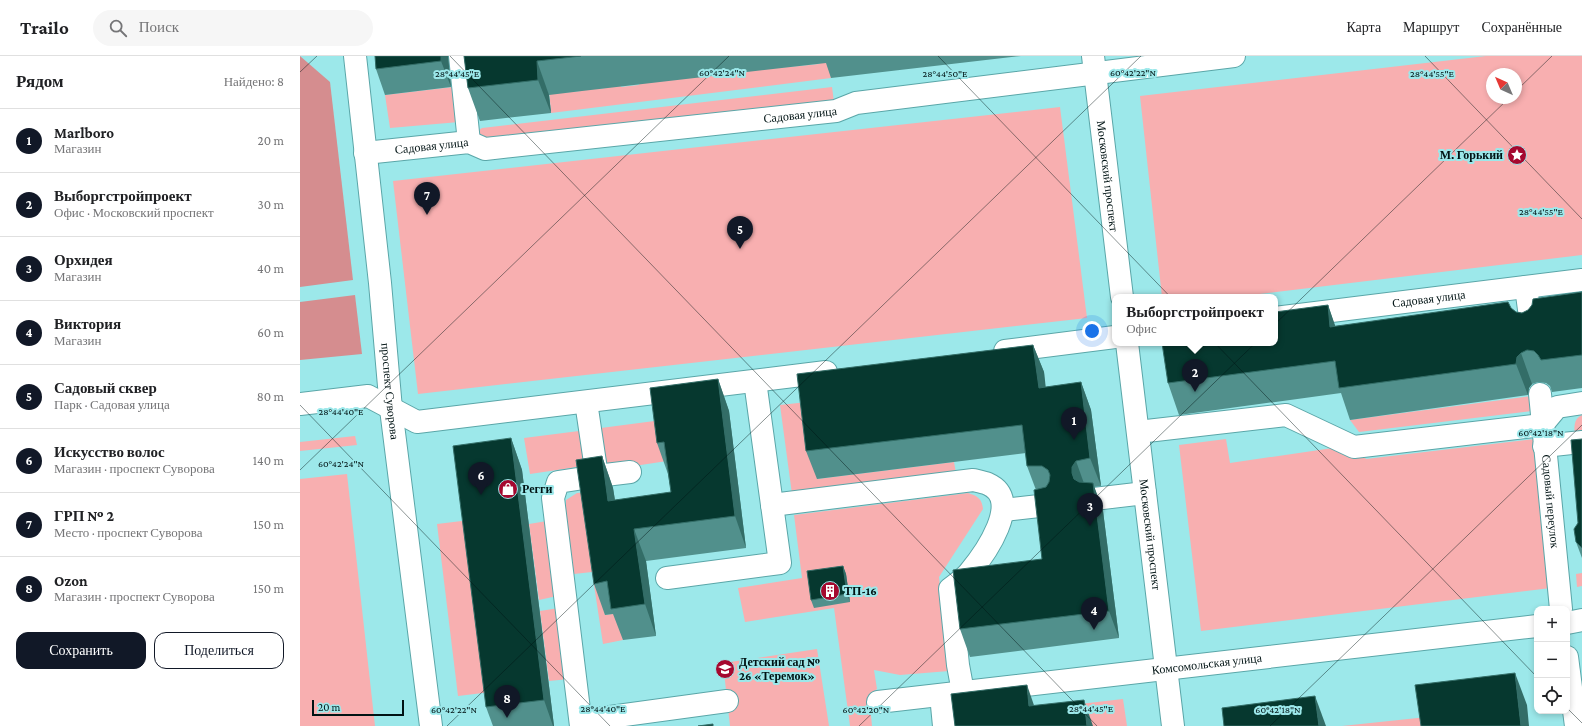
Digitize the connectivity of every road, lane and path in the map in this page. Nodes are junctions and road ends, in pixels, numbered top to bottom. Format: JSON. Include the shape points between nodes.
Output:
{"nodes":[{"id":1,"x":355,"y":56,"type":"edge"},
{"id":2,"x":460,"y":56,"type":"edge"},
{"id":3,"x":1234,"y":56,"type":"edge"},
{"id":4,"x":1151,"y":61,"type":"edge"},
{"id":5,"x":1094,"y":65,"type":"edge"},
{"id":6,"x":469,"y":142,"type":"junction"},
{"id":7,"x":365,"y":153,"type":"junction"},
{"id":8,"x":1582,"y":280,"type":"edge"},
{"id":9,"x":1526,"y":287,"type":"junction"},
{"id":10,"x":1122,"y":294,"type":"edge"},
{"id":11,"x":1278,"y":318,"type":"edge"},
{"id":12,"x":1532,"y":332,"type":"edge"},
{"id":13,"x":1112,"y":337,"type":"edge"},
{"id":14,"x":1127,"y":346,"type":"edge"},
{"id":15,"x":985,"y":353,"type":"edge"},
{"id":16,"x":843,"y":370,"type":"edge"},
{"id":17,"x":755,"y":381,"type":"junction"},
{"id":18,"x":1540,"y":394,"type":"dead end"},
{"id":19,"x":586,"y":402,"type":"junction"},
{"id":20,"x":1582,"y":403,"type":"edge"},
{"id":21,"x":300,"y":404,"type":"edge"},
{"id":22,"x":391,"y":410,"type":"junction"},
{"id":23,"x":1542,"y":424,"type":"junction"},
{"id":24,"x":1138,"y":432,"type":"junction"},
{"id":25,"x":1579,"y":450,"type":"edge"},
{"id":26,"x":1545,"y":454,"type":"junction"},
{"id":27,"x":630,"y":472,"type":"dead end"},
{"id":28,"x":597,"y":476,"type":"junction"},
{"id":29,"x":1145,"y":493,"type":"junction"},
{"id":30,"x":1094,"y":499,"type":"edge"},
{"id":31,"x":772,"y":505,"type":"junction"},
{"id":32,"x":1048,"y":505,"type":"edge"},
{"id":33,"x":1004,"y":510,"type":"junction"},
{"id":34,"x":667,"y":578,"type":"dead end"},
{"id":35,"x":1562,"y":606,"type":"edge"},
{"id":36,"x":1582,"y":620,"type":"edge"},
{"id":37,"x":1570,"y":622,"type":"edge"},
{"id":38,"x":1534,"y":626,"type":"edge"},
{"id":39,"x":1166,"y":668,"type":"junction"},
{"id":40,"x":1570,"y":678,"type":"edge"},
{"id":41,"x":963,"y":692,"type":"junction"},
{"id":42,"x":941,"y":695,"type":"junction"},
{"id":43,"x":727,"y":701,"type":"dead end"},
{"id":44,"x":878,"y":702,"type":"dead end"},
{"id":45,"x":581,"y":724,"type":"edge"},
{"id":46,"x":431,"y":726,"type":"edge"},
{"id":47,"x":944,"y":726,"type":"edge"},
{"id":48,"x":1173,"y":726,"type":"edge"},
{"id":49,"x":1576,"y":726,"type":"edge"}],
"edges":[{"from":1,"to":7,"type":"street","name":"проспект Суворова"},
{"from":2,"to":6,"type":"street"},
{"from":3,"to":4,"type":"street","name":"Садовая улица"},
{"from":4,"to":5,"type":"street","name":"Садовая улица"},
{"from":5,"to":6,"type":"street","name":"Садовая улица","via":[[856,103],[836,111],[820,113],[485,149]]},
{"from":5,"to":10,"type":"street","name":"Московский проспект"},
{"from":6,"to":7,"type":"street","name":"Садовая улица"},
{"from":7,"to":22,"type":"street","name":"проспект Суворова"},
{"from":8,"to":9,"type":"street","name":"Садовая улица"},
{"from":9,"to":11,"type":"street","name":"Садовая улица"},
{"from":9,"to":12,"type":"street"},
{"from":13,"to":15,"type":"street"},
{"from":14,"to":24,"type":"street","name":"Московский проспект"},
{"from":16,"to":17,"type":"street"},
{"from":17,"to":19,"type":"street"},
{"from":17,"to":31,"type":"street"},
{"from":18,"to":23,"type":"street","name":"Садовый переулок"},
{"from":19,"to":22,"type":"street","via":[[417,422]]},
{"from":19,"to":28,"type":"street"},
{"from":20,"to":23,"type":"street","via":[[1557,406]]},
{"from":21,"to":22,"type":"street","via":[[368,396]]},
{"from":22,"to":46,"type":"street","name":"проспект Суворова"},
{"from":23,"to":24,"type":"street","via":[[1354,447],[1286,415]]},
{"from":23,"to":26,"type":"street","name":"Садовый переулок"},
{"from":24,"to":29,"type":"street","name":"Московский проспект"},
{"from":25,"to":26,"type":"street"},
{"from":26,"to":35,"type":"street","name":"Садовый переулок"},
{"from":27,"to":28,"type":"street"},
{"from":28,"to":45,"type":"street","via":[[558,482],[553,498]]},
{"from":29,"to":30,"type":"street"},
{"from":29,"to":39,"type":"street","name":"Московский проспект"},
{"from":31,"to":33,"type":"street","via":[[973,480],[988,484],[999,493]]},
{"from":31,"to":34,"type":"street","via":[[780,563]]},
{"from":32,"to":33,"type":"street"},
{"from":33,"to":41,"type":"street","via":[[998,529],[968,575],[950,589]]},
{"from":36,"to":37,"type":"street"},
{"from":38,"to":39,"type":"street","name":"Комсомольская улица"},
{"from":39,"to":41,"type":"street","name":"Комсомольская улица"},
{"from":39,"to":48,"type":"street","name":"Московский проспект"},
{"from":40,"to":49,"type":"street"},
{"from":41,"to":42,"type":"street","name":"Комсомольская улица"},
{"from":42,"to":44,"type":"street","name":"Комсомольская улица"},
{"from":42,"to":47,"type":"street"},
{"from":43,"to":45,"type":"street"}]}
